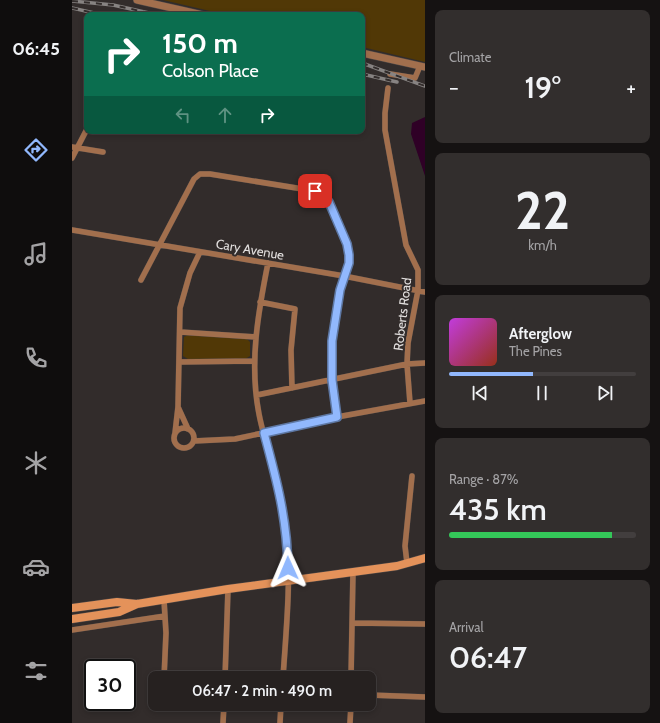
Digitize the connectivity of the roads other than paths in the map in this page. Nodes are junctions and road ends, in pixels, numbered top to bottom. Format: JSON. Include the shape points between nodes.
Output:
{"nodes":[{"id":1,"x":137,"y":0,"type":"edge"},
{"id":2,"x":190,"y":12,"type":"edge"},
{"id":3,"x":365,"y":54,"type":"edge"},
{"id":4,"x":422,"y":66,"type":"edge"},
{"id":5,"x":390,"y":74,"type":"dead end"},
{"id":6,"x":388,"y":88,"type":"dead end"},
{"id":7,"x":84,"y":134,"type":"edge"},
{"id":8,"x":75,"y":148,"type":"edge"},
{"id":9,"x":103,"y":152,"type":"dead end"},
{"id":10,"x":72,"y":158,"type":"edge"},
{"id":11,"x":72,"y":230,"type":"edge"},
{"id":12,"x":159,"y":245,"type":"junction"},
{"id":13,"x":200,"y":252,"type":"junction"},
{"id":14,"x":268,"y":263,"type":"junction"},
{"id":15,"x":344,"y":276,"type":"junction"},
{"id":16,"x":141,"y":280,"type":"dead end"},
{"id":17,"x":418,"y":290,"type":"junction"},
{"id":18,"x":425,"y":292,"type":"edge"},
{"id":19,"x":260,"y":302,"type":"junction"},
{"id":20,"x":180,"y":332,"type":"junction"},
{"id":21,"x":256,"y":337,"type":"junction"},
{"id":22,"x":254,"y":361,"type":"junction"},
{"id":23,"x":179,"y":362,"type":"junction"},
{"id":24,"x":425,"y":363,"type":"edge"},
{"id":25,"x":407,"y":364,"type":"junction"},
{"id":26,"x":332,"y":380,"type":"junction"},
{"id":27,"x":292,"y":388,"type":"junction"},
{"id":28,"x":257,"y":395,"type":"junction"},
{"id":29,"x":425,"y":401,"type":"edge"},
{"id":30,"x":410,"y":403,"type":"junction"},
{"id":31,"x":178,"y":407,"type":"junction"},
{"id":32,"x":337,"y":417,"type":"junction"},
{"id":33,"x":188,"y":429,"type":"junction"},
{"id":34,"x":175,"y":433,"type":"junction"},
{"id":35,"x":264,"y":433,"type":"junction"},
{"id":36,"x":194,"y":441,"type":"junction"},
{"id":37,"x":412,"y":476,"type":"dead end"},
{"id":38,"x":425,"y":558,"type":"edge"},
{"id":39,"x":407,"y":563,"type":"junction"},
{"id":40,"x":353,"y":572,"type":"junction"},
{"id":41,"x":288,"y":581,"type":"junction"},
{"id":42,"x":228,"y":589,"type":"junction"},
{"id":43,"x":164,"y":600,"type":"junction"},
{"id":44,"x":137,"y":604,"type":"junction"},
{"id":45,"x":72,"y":608,"type":"edge"},
{"id":46,"x":165,"y":616,"type":"junction"},
{"id":47,"x":72,"y":619,"type":"edge"},
{"id":48,"x":352,"y":623,"type":"junction"},
{"id":49,"x":425,"y":624,"type":"edge"},
{"id":50,"x":72,"y":630,"type":"edge"},
{"id":51,"x":164,"y":671,"type":"edge"},
{"id":52,"x":225,"y":671,"type":"edge"},
{"id":53,"x":283,"y":671,"type":"edge"},
{"id":54,"x":351,"y":671,"type":"edge"},
{"id":55,"x":376,"y":695,"type":"edge"},
{"id":56,"x":425,"y":697,"type":"edge"},
{"id":57,"x":224,"y":711,"type":"edge"},
{"id":58,"x":281,"y":711,"type":"edge"},
{"id":59,"x":351,"y":711,"type":"edge"},
{"id":60,"x":223,"y":723,"type":"edge"},
{"id":61,"x":280,"y":723,"type":"edge"},
{"id":62,"x":350,"y":723,"type":"edge"}],
"edges":[{"from":1,"to":2,"type":"street"},
{"from":3,"to":4,"type":"street"},
{"from":4,"to":5,"type":"street","via":[[415,78]]},
{"from":6,"to":17,"type":"street","name":"Roberts Road","via":[[384,113],[385,130],[406,245],[418,270]]},
{"from":7,"to":8,"type":"street"},
{"from":8,"to":9,"type":"street"},
{"from":8,"to":10,"type":"street"},
{"from":11,"to":12,"type":"street","name":"Cary Avenue"},
{"from":12,"to":13,"type":"street","name":"Cary Avenue"},
{"from":12,"to":15,"type":"street","via":[[194,179],[200,174],[298,187],[315,191],[329,202],[347,244],[349,263]]},
{"from":12,"to":16,"type":"street"},
{"from":13,"to":14,"type":"street","name":"Cary Avenue"},
{"from":13,"to":20,"type":"street","via":[[190,273],[180,308]]},
{"from":14,"to":15,"type":"street","name":"Cary Avenue"},
{"from":14,"to":19,"type":"street"},
{"from":15,"to":17,"type":"street","name":"Cary Avenue"},
{"from":15,"to":26,"type":"street","via":[[338,296],[332,341]]},
{"from":17,"to":18,"type":"street","name":"Cary Avenue"},
{"from":17,"to":25,"type":"street","name":"Roberts Road","via":[[408,343]]},
{"from":19,"to":21,"type":"street"},
{"from":19,"to":27,"type":"street","via":[[295,309],[291,350]]},
{"from":20,"to":21,"type":"street"},
{"from":20,"to":23,"type":"street"},
{"from":21,"to":22,"type":"street"},
{"from":22,"to":23,"type":"street"},
{"from":22,"to":28,"type":"street"},
{"from":23,"to":31,"type":"street"},
{"from":24,"to":25,"type":"street"},
{"from":25,"to":26,"type":"street"},
{"from":25,"to":30,"type":"street","name":"Roberts Road"},
{"from":26,"to":27,"type":"street"},
{"from":26,"to":32,"type":"street"},
{"from":27,"to":28,"type":"street"},
{"from":28,"to":35,"type":"street"},
{"from":29,"to":30,"type":"street"},
{"from":30,"to":32,"type":"street"},
{"from":31,"to":33,"type":"street"},
{"from":31,"to":34,"type":"street"},
{"from":32,"to":35,"type":"street"},
{"from":33,"to":34,"type":"street","via":[[182,428]]},
{"from":33,"to":36,"type":"street","via":[[193,433]]},
{"from":34,"to":36,"type":"street","via":[[174,442],[180,448],[189,448]]},
{"from":35,"to":36,"type":"street","via":[[235,439]]},
{"from":35,"to":41,"type":"street","via":[[282,504],[287,535]]},
{"from":37,"to":39,"type":"street"},
{"from":38,"to":39,"type":"main road"},
{"from":39,"to":40,"type":"main road"},
{"from":40,"to":41,"type":"main road"},
{"from":40,"to":48,"type":"street"},
{"from":41,"to":42,"type":"main road"},
{"from":41,"to":53,"type":"street"},
{"from":42,"to":43,"type":"main road"},
{"from":42,"to":52,"type":"street"},
{"from":43,"to":44,"type":"main road"},
{"from":43,"to":46,"type":"street"},
{"from":44,"to":45,"type":"main road","via":[[117,602]]},
{"from":44,"to":47,"type":"main road","via":[[119,612]]},
{"from":46,"to":50,"type":"street"},
{"from":46,"to":51,"type":"street"},
{"from":48,"to":49,"type":"street"},
{"from":48,"to":54,"type":"street"},
{"from":55,"to":56,"type":"street"},
{"from":57,"to":60,"type":"street"},
{"from":58,"to":61,"type":"street"},
{"from":59,"to":62,"type":"street"}]}
